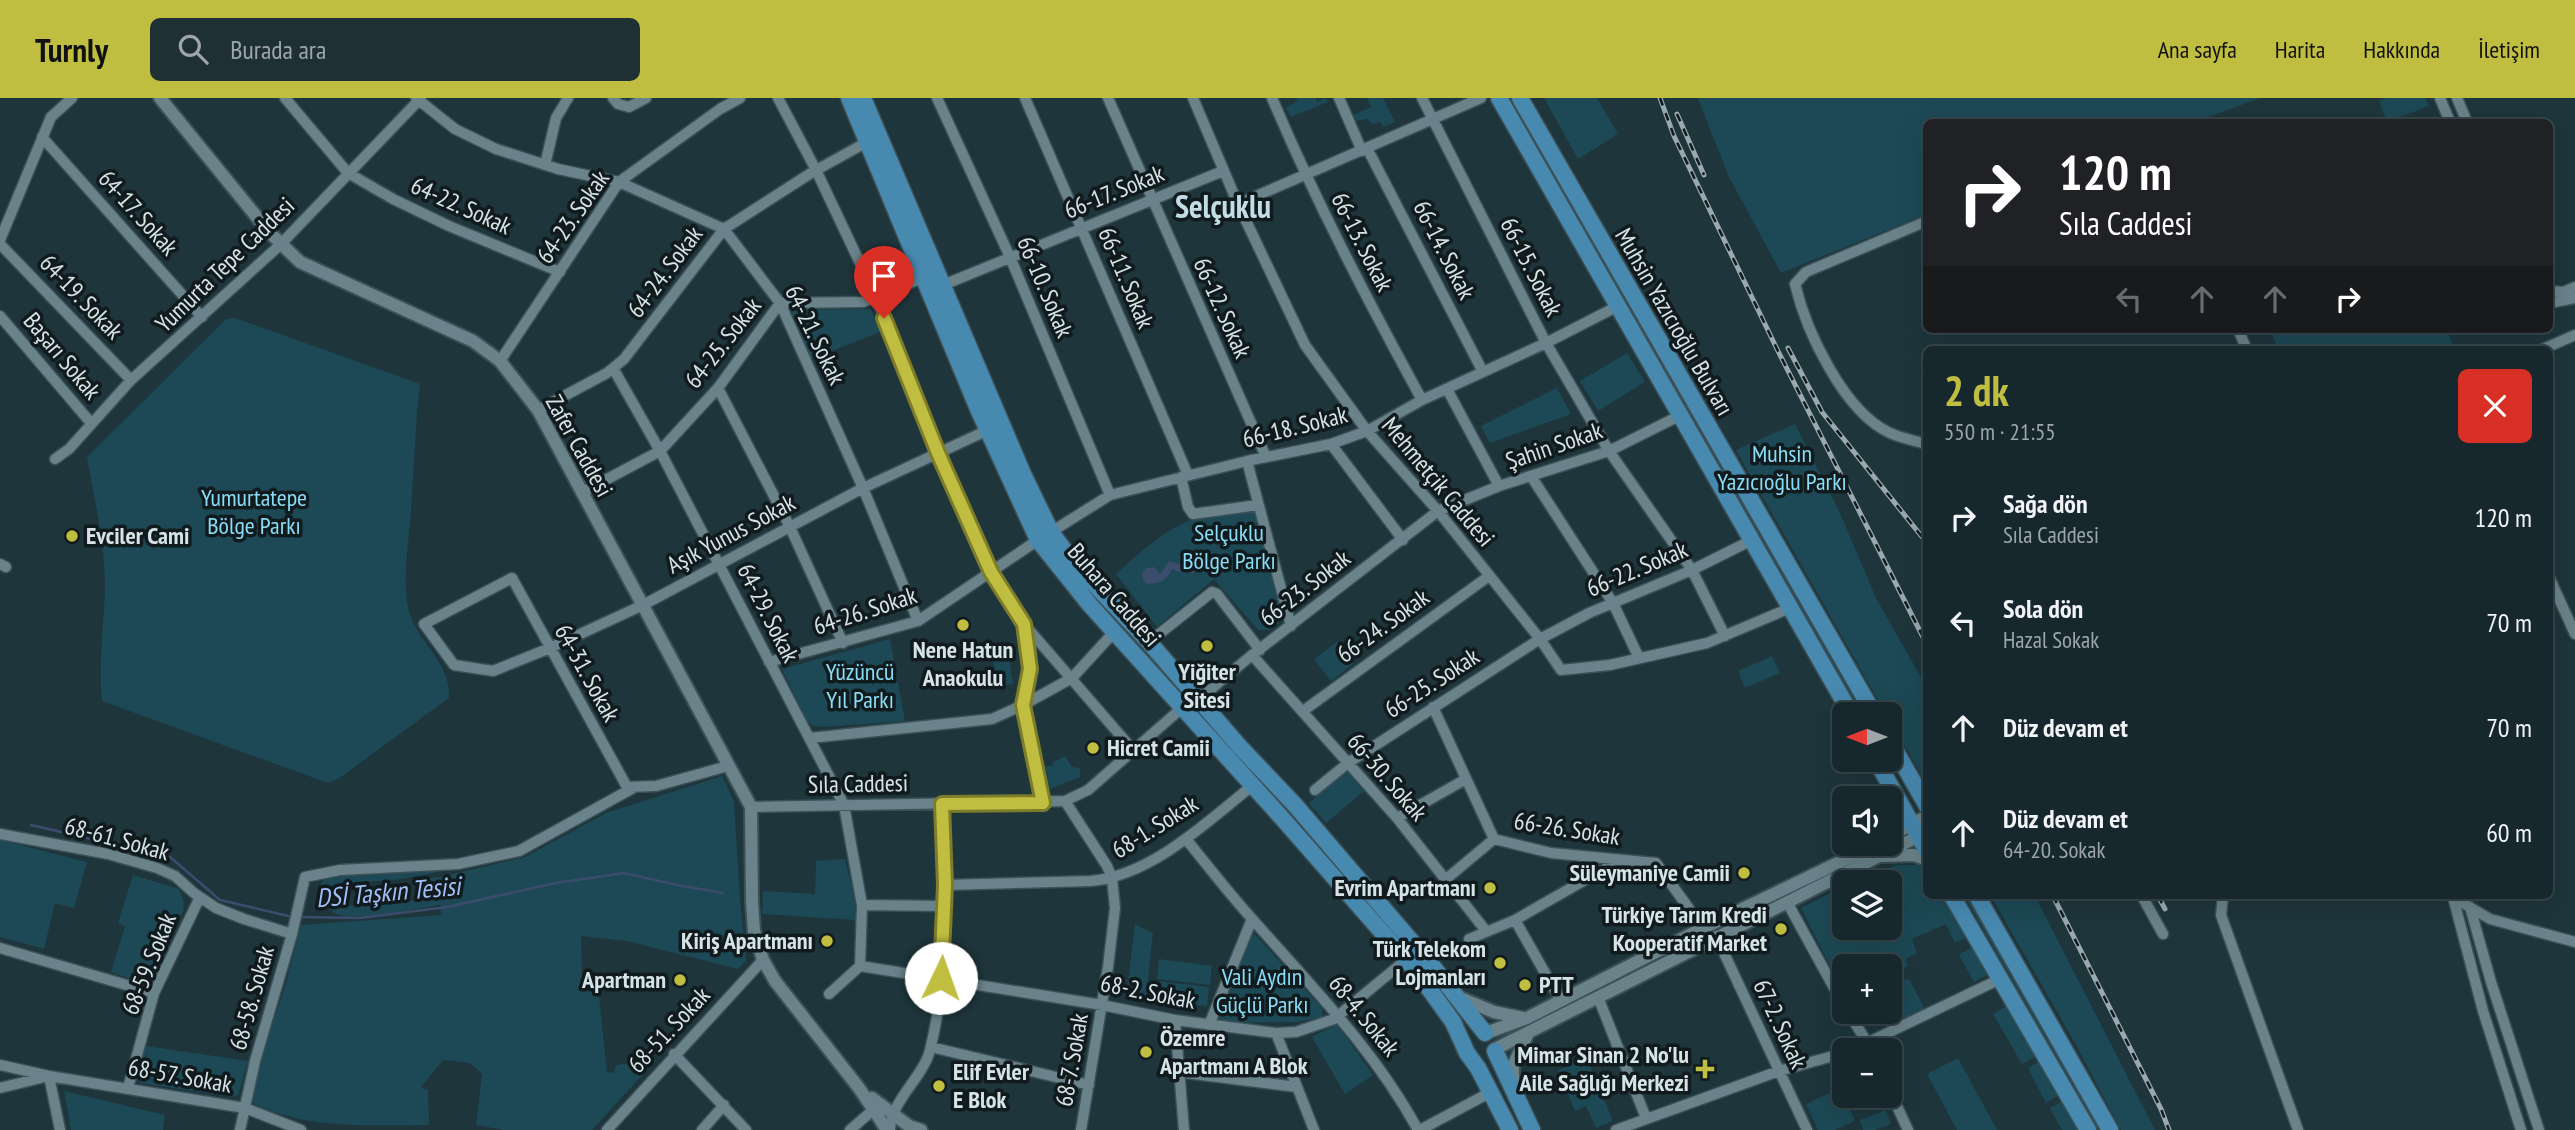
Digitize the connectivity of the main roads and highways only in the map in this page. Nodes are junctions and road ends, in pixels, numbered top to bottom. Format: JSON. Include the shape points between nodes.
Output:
{"nodes":[{"id":1,"x":849,"y":98,"type":"edge"},
{"id":2,"x":863,"y":98,"type":"edge"},
{"id":3,"x":1499,"y":98,"type":"edge"},
{"id":4,"x":1520,"y":98,"type":"edge"},
{"id":5,"x":1044,"y":536,"type":"junction"},
{"id":6,"x":1844,"y":702,"type":"edge"},
{"id":7,"x":1867,"y":702,"type":"edge"},
{"id":8,"x":1902,"y":762,"type":"edge"},
{"id":9,"x":1883,"y":772,"type":"edge"},
{"id":10,"x":1923,"y":799,"type":"edge"},
{"id":11,"x":1921,"y":826,"type":"edge"},
{"id":12,"x":1954,"y":899,"type":"edge"},
{"id":13,"x":1979,"y":899,"type":"edge"},
{"id":14,"x":1485,"y":1033,"type":"junction"},
{"id":15,"x":1495,"y":1050,"type":"junction"},
{"id":16,"x":1469,"y":1053,"type":"junction"},
{"id":17,"x":1510,"y":1130,"type":"edge"},
{"id":18,"x":1532,"y":1130,"type":"edge"},
{"id":19,"x":2088,"y":1130,"type":"edge"},
{"id":20,"x":2110,"y":1130,"type":"edge"}],
"edges":[{"from":1,"to":5,"type":"main road","name":"Buhara Caddesi","via":[[988,430]]},
{"from":2,"to":5,"type":"main road","name":"Buhara Caddesi","via":[[1023,474]]},
{"from":3,"to":6,"type":"main road","name":"Muhsin Yazıcıoğlu Bulvarı"},
{"from":4,"to":7,"type":"main road","name":"Muhsin Yazıcıoğlu Bulvarı"},
{"from":5,"to":14,"type":"main road","name":"Buhara Caddesi","via":[[1149,642],[1295,805]]},
{"from":5,"to":16,"type":"main road","name":"Buhara Caddesi","via":[[1062,572],[1407,959],[1437,997]]},
{"from":8,"to":10,"type":"main road"},
{"from":9,"to":11,"type":"main road"},
{"from":12,"to":19,"type":"main road"},
{"from":13,"to":20,"type":"main road"},
{"from":14,"to":15,"type":"main road","via":[[1493,1039]]},
{"from":14,"to":16,"type":"main road","via":[[1472,1035]]},
{"from":15,"to":16,"type":"main road","via":[[1486,1061]]},
{"from":15,"to":18,"type":"main road"},
{"from":16,"to":17,"type":"main road","name":"Buhara Caddesi"}]}
